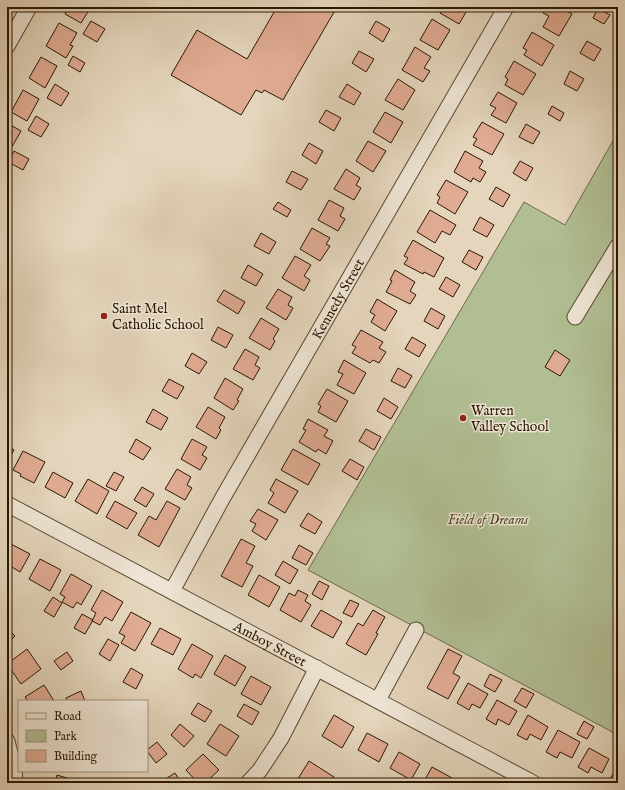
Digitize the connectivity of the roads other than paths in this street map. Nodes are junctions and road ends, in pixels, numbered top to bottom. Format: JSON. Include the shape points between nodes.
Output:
{"nodes":[{"id":1,"x":29,"y":7,"type":"edge"},
{"id":2,"x":506,"y":7,"type":"edge"},
{"id":3,"x":7,"y":46,"type":"edge"},
{"id":4,"x":618,"y":246,"type":"edge"},
{"id":5,"x":575,"y":317,"type":"dead end"},
{"id":6,"x":7,"y":504,"type":"edge"},
{"id":7,"x":172,"y":591,"type":"junction"},
{"id":8,"x":416,"y":630,"type":"dead end"},
{"id":9,"x":317,"y":668,"type":"junction"},
{"id":10,"x":378,"y":700,"type":"junction"},
{"id":11,"x":7,"y":741,"type":"edge"},
{"id":12,"x":15,"y":783,"type":"edge"},
{"id":13,"x":248,"y":783,"type":"edge"},
{"id":14,"x":533,"y":783,"type":"edge"}],
"edges":[{"from":1,"to":3,"type":"street"},
{"from":2,"to":7,"type":"street","name":"Kennedy Street","via":[[222,499]]},
{"from":4,"to":5,"type":"street"},
{"from":6,"to":7,"type":"street","name":"Amboy Street"},
{"from":7,"to":9,"type":"street","name":"Amboy Street"},
{"from":8,"to":10,"type":"street"},
{"from":9,"to":10,"type":"street","name":"Amboy Street"},
{"from":9,"to":13,"type":"street","via":[[281,738]]},
{"from":10,"to":14,"type":"street","name":"Amboy Street"},
{"from":11,"to":12,"type":"street"}]}
